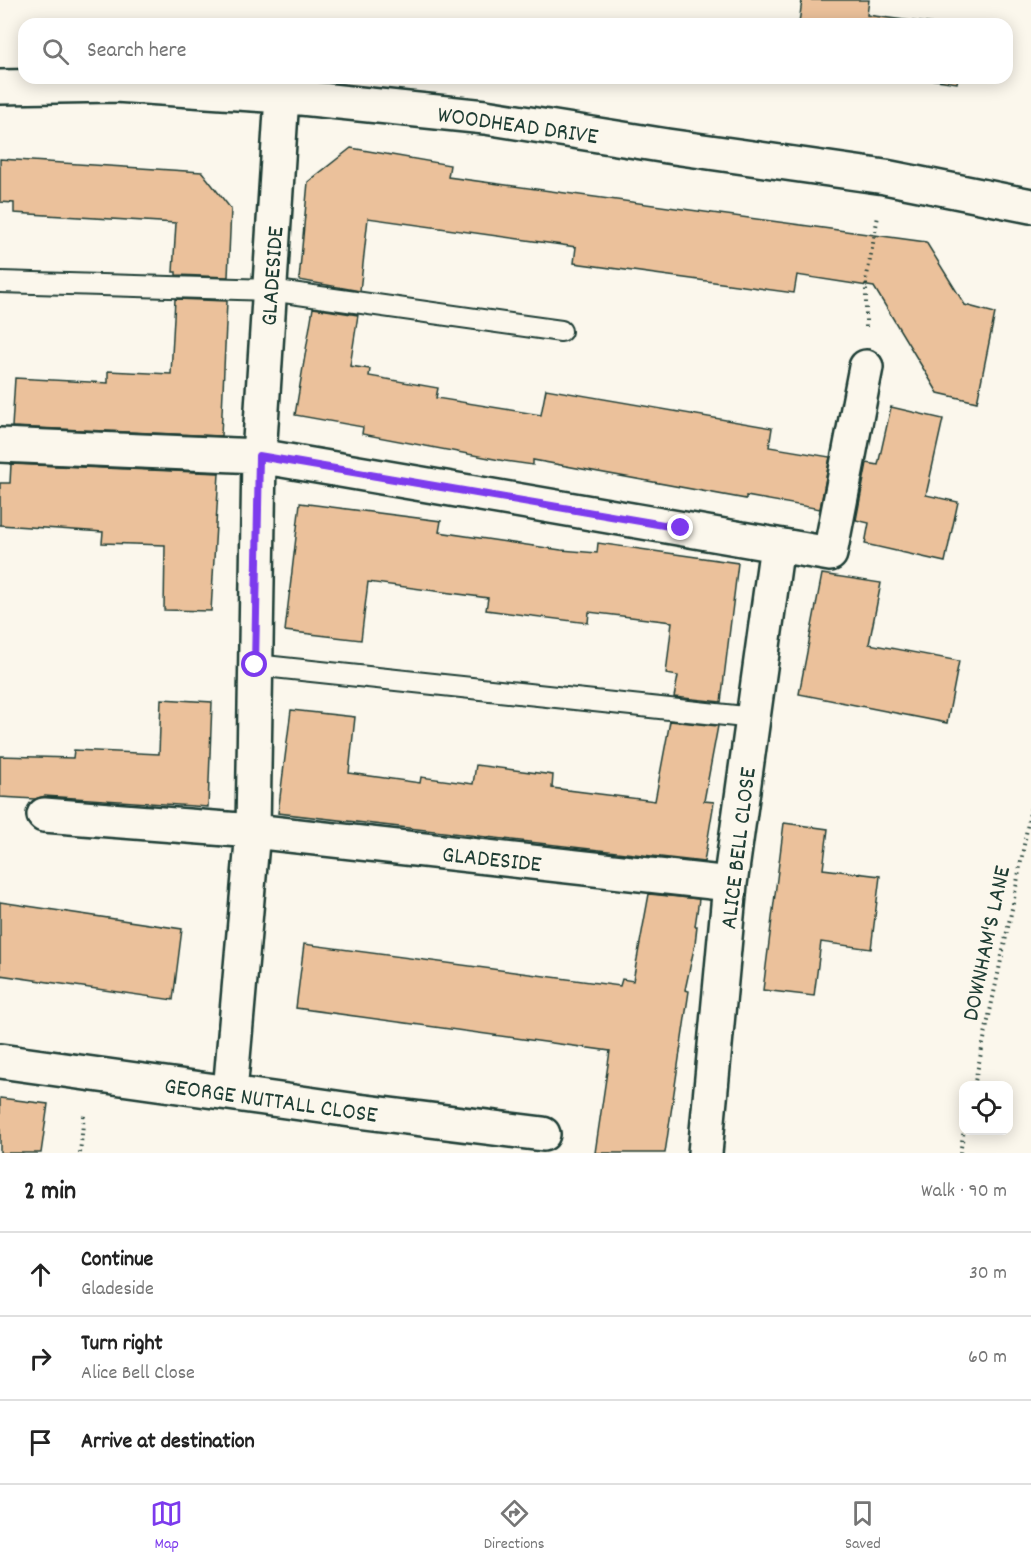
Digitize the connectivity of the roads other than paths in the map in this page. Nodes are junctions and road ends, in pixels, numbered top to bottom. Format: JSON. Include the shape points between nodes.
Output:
{"nodes":[{"id":1,"x":0,"y":87,"type":"edge"},
{"id":2,"x":282,"y":96,"type":"junction"},
{"id":3,"x":1031,"y":206,"type":"edge"},
{"id":4,"x":0,"y":282,"type":"edge"},
{"id":5,"x":270,"y":290,"type":"junction"},
{"id":6,"x":561,"y":331,"type":"dead end"},
{"id":7,"x":866,"y":367,"type":"road end"},
{"id":8,"x":0,"y":445,"type":"edge"},
{"id":9,"x":259,"y":456,"type":"junction"},
{"id":10,"x":777,"y":545,"type":"junction"},
{"id":11,"x":255,"y":665,"type":"junction"},
{"id":12,"x":754,"y":718,"type":"junction"},
{"id":13,"x":44,"y":815,"type":"dead end"},
{"id":14,"x":253,"y":831,"type":"junction"},
{"id":15,"x":730,"y":884,"type":"junction"},
{"id":16,"x":0,"y":1061,"type":"edge"},
{"id":17,"x":230,"y":1092,"type":"junction"},
{"id":18,"x":543,"y":1134,"type":"dead end"},
{"id":19,"x":705,"y":1153,"type":"edge"}],
"edges":[{"from":1,"to":2,"type":"street","name":"WOODHEAD DRIVE","via":[[115,85]]},
{"from":2,"to":3,"type":"street","name":"WOODHEAD DRIVE","via":[[485,117],[885,177]]},
{"from":2,"to":5,"type":"street","name":"GLADESIDE"},
{"from":4,"to":5,"type":"lane"},
{"from":5,"to":6,"type":"lane"},
{"from":5,"to":9,"type":"street","name":"GLADESIDE"},
{"from":7,"to":10,"type":"street","via":[[830,555]]},
{"from":8,"to":9,"type":"street"},
{"from":9,"to":10,"type":"street"},
{"from":9,"to":11,"type":"street","name":"GLADESIDE"},
{"from":10,"to":12,"type":"street","name":"ALICE BELL CLOSE"},
{"from":11,"to":12,"type":"lane"},
{"from":11,"to":14,"type":"street","name":"GLADESIDE"},
{"from":12,"to":15,"type":"street","name":"ALICE BELL CLOSE"},
{"from":13,"to":14,"type":"street","name":"GLADESIDE"},
{"from":14,"to":15,"type":"street","name":"GLADESIDE"},
{"from":14,"to":17,"type":"street","name":"GLADESIDE"},
{"from":15,"to":19,"type":"street","name":"ALICE BELL CLOSE"},
{"from":16,"to":17,"type":"street","name":"GEORGE NUTTALL CLOSE"},
{"from":17,"to":18,"type":"street","name":"GEORGE NUTTALL CLOSE"}]}
